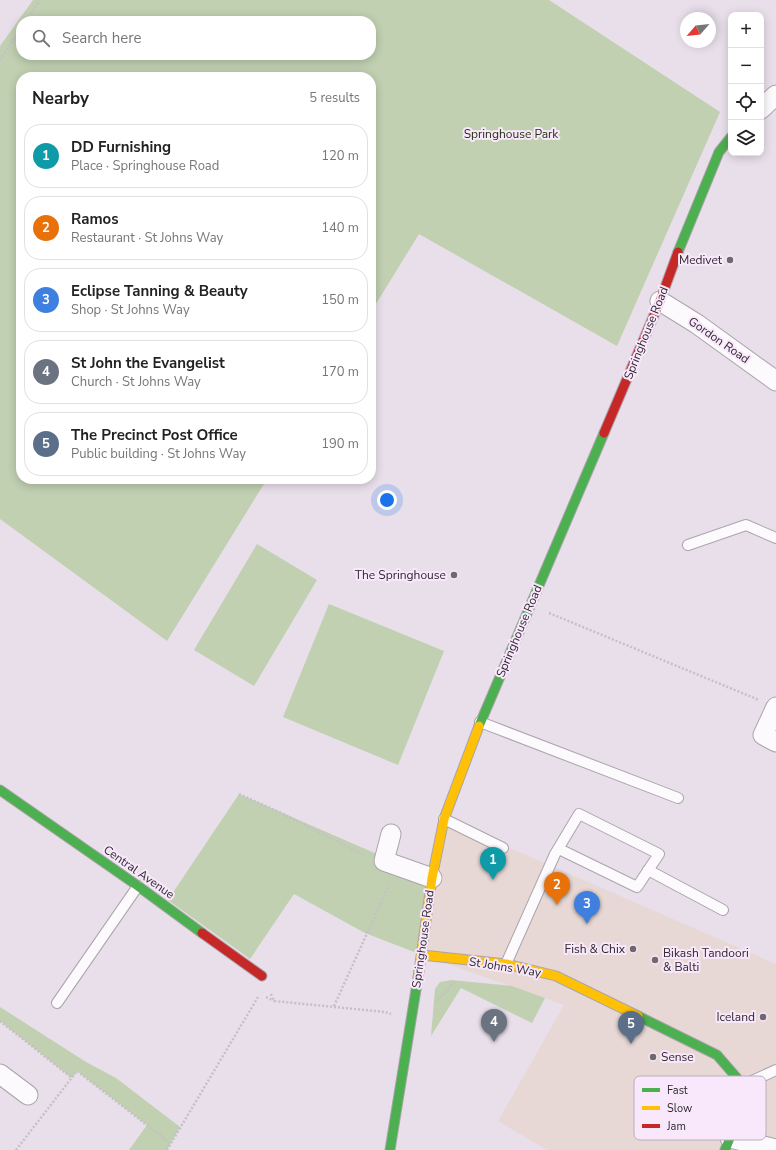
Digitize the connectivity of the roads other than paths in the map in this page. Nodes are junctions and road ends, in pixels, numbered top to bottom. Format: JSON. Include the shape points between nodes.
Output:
{"nodes":[{"id":1,"x":776,"y":95,"type":"edge"},
{"id":2,"x":764,"y":106,"type":"edge"},
{"id":3,"x":728,"y":141,"type":"edge"},
{"id":4,"x":660,"y":301,"type":"junction"},
{"id":5,"x":776,"y":381,"type":"edge"},
{"id":6,"x":776,"y":538,"type":"edge"},
{"id":7,"x":688,"y":545,"type":"dead end"},
{"id":8,"x":769,"y":704,"type":"edge"},
{"id":9,"x":480,"y":722,"type":"junction"},
{"id":10,"x":776,"y":742,"type":"edge"},
{"id":11,"x":0,"y":790,"type":"edge"},
{"id":12,"x":678,"y":798,"type":"dead end"},
{"id":13,"x":444,"y":819,"type":"junction"},
{"id":14,"x":391,"y":834,"type":"dead end"},
{"id":15,"x":503,"y":848,"type":"dead end"},
{"id":16,"x":559,"y":849,"type":"junction"},
{"id":17,"x":648,"y":870,"type":"junction"},
{"id":18,"x":432,"y":878,"type":"junction"},
{"id":19,"x":138,"y":886,"type":"junction"},
{"id":20,"x":723,"y":910,"type":"dead end"},
{"id":21,"x":422,"y":955,"type":"junction"},
{"id":22,"x":506,"y":964,"type":"junction"},
{"id":23,"x":262,"y":976,"type":"road end"},
{"id":24,"x":57,"y":1003,"type":"dead end"},
{"id":25,"x":776,"y":1070,"type":"edge"},
{"id":26,"x":0,"y":1074,"type":"edge"},
{"id":27,"x":735,"y":1076,"type":"edge"},
{"id":28,"x":763,"y":1076,"type":"edge"},
{"id":29,"x":28,"y":1095,"type":"dead end"},
{"id":30,"x":728,"y":1144,"type":"edge"},
{"id":31,"x":776,"y":1149,"type":"edge"},
{"id":32,"x":390,"y":1150,"type":"edge"}],
"edges":[{"from":1,"to":2,"type":"street"},
{"from":3,"to":4,"type":"street","name":"Springhouse Road","via":[[719,152]]},
{"from":4,"to":5,"type":"street","name":"Gordon Road","via":[[697,324]]},
{"from":4,"to":9,"type":"street","name":"Springhouse Road"},
{"from":6,"to":7,"type":"lane","via":[[746,525]]},
{"from":8,"to":10,"type":"street","via":[[763,735]]},
{"from":9,"to":12,"type":"lane"},
{"from":9,"to":13,"type":"street","name":"Springhouse Road"},
{"from":11,"to":19,"type":"street","name":"Central Avenue"},
{"from":13,"to":15,"type":"lane"},
{"from":13,"to":18,"type":"street","name":"Springhouse Road"},
{"from":14,"to":18,"type":"street","via":[[391,863]]},
{"from":16,"to":17,"type":"lane","via":[[636,887]]},
{"from":16,"to":17,"type":"lane","via":[[579,814],[659,854]]},
{"from":16,"to":22,"type":"lane"},
{"from":17,"to":20,"type":"lane"},
{"from":18,"to":21,"type":"street","name":"Springhouse Road"},
{"from":19,"to":23,"type":"street","name":"Central Avenue"},
{"from":19,"to":24,"type":"lane"},
{"from":21,"to":22,"type":"street","name":"St Johns Way"},
{"from":21,"to":32,"type":"street","name":"Springhouse Road"},
{"from":22,"to":27,"type":"street","name":"St Johns Way","via":[[556,976],[717,1055]]},
{"from":25,"to":28,"type":"lane"},
{"from":26,"to":29,"type":"street"},
{"from":30,"to":31,"type":"street","name":"St Johns Way"}]}
